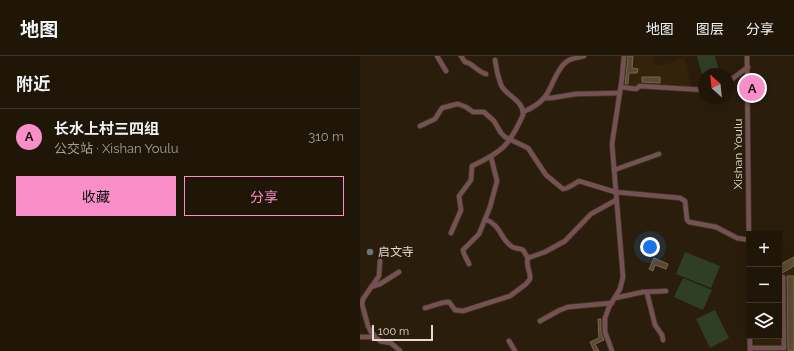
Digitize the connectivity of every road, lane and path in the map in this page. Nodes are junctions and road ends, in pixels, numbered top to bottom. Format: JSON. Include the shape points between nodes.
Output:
{"nodes":[{"id":1,"x":437,"y":56,"type":"edge"},
{"id":2,"x":461,"y":56,"type":"edge"},
{"id":3,"x":584,"y":56,"type":"edge"},
{"id":4,"x":624,"y":56,"type":"edge"},
{"id":5,"x":747,"y":56,"type":"edge"},
{"id":6,"x":495,"y":60,"type":"dead end"},
{"id":7,"x":748,"y":67,"type":"junction"},
{"id":8,"x":446,"y":71,"type":"dead end"},
{"id":9,"x":486,"y":74,"type":"dead end"},
{"id":10,"x":734,"y":78,"type":"edge"},
{"id":11,"x":620,"y":90,"type":"junction"},
{"id":12,"x":698,"y":90,"type":"edge"},
{"id":13,"x":544,"y":98,"type":"junction"},
{"id":14,"x":523,"y":112,"type":"junction"},
{"id":15,"x":420,"y":126,"type":"dead end"},
{"id":16,"x":510,"y":140,"type":"junction"},
{"id":17,"x":659,"y":154,"type":"dead end"},
{"id":18,"x":491,"y":157,"type":"junction"},
{"id":19,"x":614,"y":170,"type":"junction"},
{"id":20,"x":615,"y":192,"type":"junction"},
{"id":21,"x":616,"y":200,"type":"junction"},
{"id":22,"x":485,"y":218,"type":"junction"},
{"id":23,"x":749,"y":231,"type":"edge"},
{"id":24,"x":451,"y":233,"type":"dead end"},
{"id":25,"x":746,"y":240,"type":"edge"},
{"id":26,"x":528,"y":258,"type":"junction"},
{"id":27,"x":380,"y":261,"type":"dead end"},
{"id":28,"x":469,"y":264,"type":"dead end"},
{"id":29,"x":399,"y":272,"type":"dead end"},
{"id":30,"x":782,"y":278,"type":"edge"},
{"id":31,"x":371,"y":287,"type":"junction"},
{"id":32,"x":666,"y":291,"type":"dead end"},
{"id":33,"x":648,"y":292,"type":"junction"},
{"id":34,"x":615,"y":298,"type":"junction"},
{"id":35,"x":612,"y":303,"type":"junction"},
{"id":36,"x":424,"y":308,"type":"dead end"},
{"id":37,"x":540,"y":321,"type":"dead end"},
{"id":38,"x":360,"y":337,"type":"edge"},
{"id":39,"x":376,"y":337,"type":"junction"},
{"id":40,"x":750,"y":339,"type":"edge"},
{"id":41,"x":663,"y":340,"type":"dead end"},
{"id":42,"x":509,"y":341,"type":"dead end"},
{"id":43,"x":750,"y":350,"type":"edge"},
{"id":44,"x":400,"y":351,"type":"edge"},
{"id":45,"x":515,"y":351,"type":"edge"},
{"id":46,"x":612,"y":351,"type":"edge"}],
"edges":[{"from":1,"to":8,"type":"street"},
{"from":2,"to":9,"type":"street","via":[[465,62]]},
{"from":3,"to":13,"type":"street","via":[[565,63]]},
{"from":4,"to":11,"type":"street"},
{"from":5,"to":7,"type":"street","name":"Xishan Youlu"},
{"from":6,"to":14,"type":"street","via":[[502,86],[516,99]]},
{"from":7,"to":10,"type":"street"},
{"from":7,"to":23,"type":"street","name":"Xishan Youlu"},
{"from":11,"to":12,"type":"street","via":[[636,89],[640,86]]},
{"from":11,"to":13,"type":"street"},
{"from":11,"to":19,"type":"street","via":[[612,137]]},
{"from":13,"to":14,"type":"street"},
{"from":14,"to":16,"type":"street"},
{"from":15,"to":16,"type":"street","via":[[435,119],[442,108],[458,104],[473,112],[486,113],[494,120],[501,133]]},
{"from":16,"to":18,"type":"street"},
{"from":16,"to":20,"type":"street","via":[[528,148],[546,175],[563,190],[579,181]]},
{"from":17,"to":19,"type":"street"},
{"from":18,"to":22,"type":"street","via":[[497,181]]},
{"from":18,"to":24,"type":"street","via":[[472,166],[471,180],[460,195],[461,210]]},
{"from":19,"to":20,"type":"street"},
{"from":20,"to":21,"type":"street"},
{"from":20,"to":25,"type":"street","via":[[680,198],[684,201],[689,222],[716,227],[737,238]]},
{"from":21,"to":26,"type":"street","via":[[591,214],[562,243]]},
{"from":21,"to":34,"type":"street","via":[[623,274]]},
{"from":22,"to":26,"type":"street","via":[[497,226],[513,248],[523,250]]},
{"from":22,"to":28,"type":"street","via":[[479,234],[463,250]]},
{"from":26,"to":36,"type":"street","via":[[530,279],[510,296],[463,311],[455,310],[449,302]]},
{"from":27,"to":31,"type":"street","via":[[380,275]]},
{"from":29,"to":31,"type":"street"},
{"from":30,"to":43,"type":"street","via":[[784,348]]},
{"from":31,"to":39,"type":"street","via":[[362,304],[368,326]]},
{"from":32,"to":33,"type":"street"},
{"from":33,"to":34,"type":"street"},
{"from":33,"to":41,"type":"street","via":[[655,325]]},
{"from":34,"to":35,"type":"street"},
{"from":35,"to":37,"type":"street","via":[[568,307]]},
{"from":35,"to":46,"type":"street","via":[[607,310],[604,323]]},
{"from":38,"to":39,"type":"street"},
{"from":39,"to":44,"type":"street","via":[[380,341],[391,343]]},
{"from":40,"to":43,"type":"street"},
{"from":42,"to":45,"type":"street"}]}
